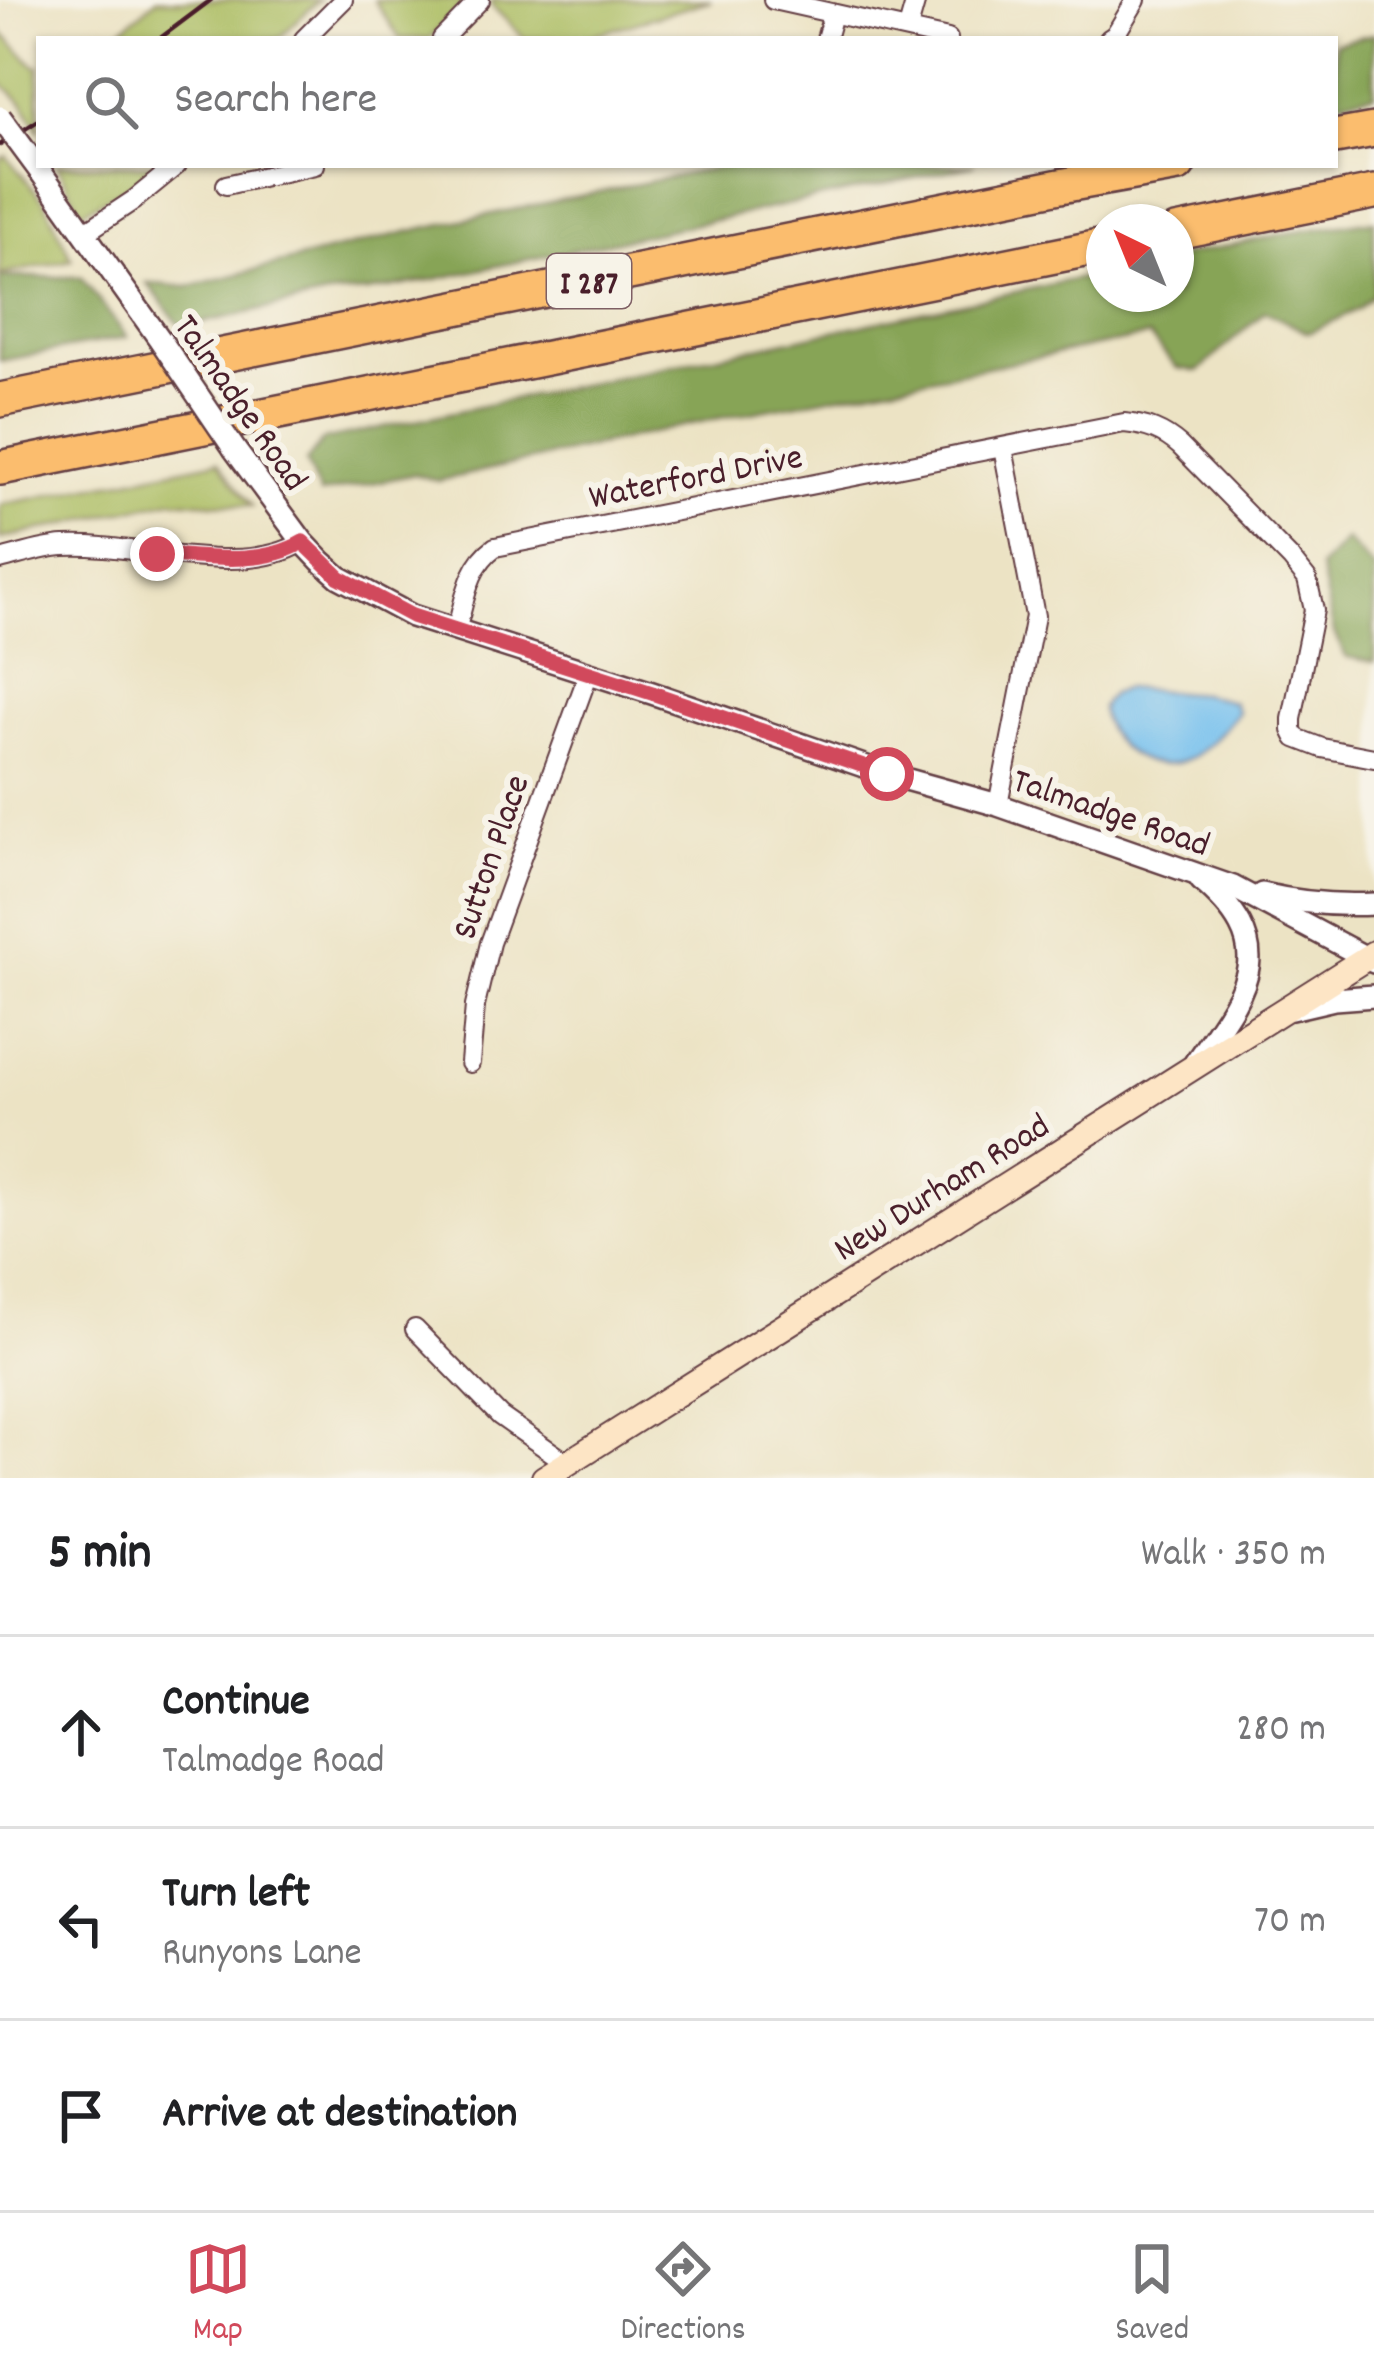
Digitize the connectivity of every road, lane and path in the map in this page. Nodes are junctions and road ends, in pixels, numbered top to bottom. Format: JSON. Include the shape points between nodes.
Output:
{"nodes":[{"id":1,"x":343,"y":0,"type":"edge"},
{"id":2,"x":480,"y":0,"type":"edge"},
{"id":3,"x":773,"y":0,"type":"edge"},
{"id":4,"x":916,"y":0,"type":"edge"},
{"id":5,"x":1136,"y":0,"type":"edge"},
{"id":6,"x":833,"y":14,"type":"junction"},
{"id":7,"x":908,"y":28,"type":"junction"},
{"id":8,"x":307,"y":36,"type":"edge"},
{"id":9,"x":445,"y":36,"type":"edge"},
{"id":10,"x":827,"y":36,"type":"edge"},
{"id":11,"x":937,"y":36,"type":"edge"},
{"id":12,"x":1114,"y":36,"type":"edge"},
{"id":13,"x":0,"y":117,"type":"edge"},
{"id":14,"x":1374,"y":130,"type":"edge"},
{"id":15,"x":1338,"y":136,"type":"edge"},
{"id":16,"x":36,"y":166,"type":"edge"},
{"id":17,"x":38,"y":168,"type":"edge"},
{"id":18,"x":173,"y":168,"type":"edge"},
{"id":19,"x":302,"y":168,"type":"edge"},
{"id":20,"x":1161,"y":168,"type":"edge"},
{"id":21,"x":226,"y":185,"type":"dead end"},
{"id":22,"x":1374,"y":192,"type":"edge"},
{"id":23,"x":1194,"y":228,"type":"edge"},
{"id":24,"x":86,"y":232,"type":"junction"},
{"id":25,"x":1086,"y":250,"type":"edge"},
{"id":26,"x":0,"y":400,"type":"edge"},
{"id":27,"x":1003,"y":448,"type":"junction"},
{"id":28,"x":0,"y":468,"type":"edge"},
{"id":29,"x":303,"y":542,"type":"junction"},
{"id":30,"x":0,"y":560,"type":"edge"},
{"id":31,"x":456,"y":631,"type":"junction"},
{"id":32,"x":588,"y":675,"type":"junction"},
{"id":33,"x":1374,"y":758,"type":"edge"},
{"id":34,"x":998,"y":805,"type":"junction"},
{"id":35,"x":1192,"y":872,"type":"junction"},
{"id":36,"x":1232,"y":886,"type":"junction"},
{"id":37,"x":1374,"y":904,"type":"edge"},
{"id":38,"x":1372,"y":958,"type":"edge"},
{"id":39,"x":1374,"y":996,"type":"edge"},
{"id":40,"x":1285,"y":1010,"type":"junction"},
{"id":41,"x":470,"y":1063,"type":"dead end"},
{"id":42,"x":1191,"y":1069,"type":"junction"},
{"id":43,"x":415,"y":1329,"type":"dead end"},
{"id":44,"x":567,"y":1463,"type":"junction"},
{"id":45,"x":544,"y":1478,"type":"edge"}],
"edges":[{"from":1,"to":8,"type":"street"},
{"from":2,"to":9,"type":"street"},
{"from":3,"to":6,"type":"street"},
{"from":4,"to":7,"type":"street"},
{"from":5,"to":12,"type":"street"},
{"from":6,"to":7,"type":"street"},
{"from":6,"to":10,"type":"street"},
{"from":7,"to":11,"type":"street"},
{"from":13,"to":16,"type":"street","name":"Talmadge Road","bridge":true},
{"from":14,"to":15,"type":"highway"},
{"from":17,"to":24,"type":"street","name":"Talmadge Road","bridge":true},
{"from":18,"to":24,"type":"street"},
{"from":19,"to":21,"type":"street"},
{"from":20,"to":26,"type":"highway","number":"I 287"},
{"from":22,"to":23,"type":"highway"},
{"from":24,"to":29,"type":"street","name":"Talmadge Road","bridge":true},
{"from":25,"to":28,"type":"highway","number":"I 287"},
{"from":27,"to":31,"type":"street","name":"Waterford Drive","via":[[495,547],[473,570]]},
{"from":27,"to":33,"type":"street","name":"Waterford Drive","via":[[1124,423],[1170,437],[1306,579],[1314,610],[1292,719],[1296,737]]},
{"from":27,"to":34,"type":"street","via":[[1035,616]]},
{"from":29,"to":30,"type":"street","via":[[286,552],[223,559],[61,546]]},
{"from":29,"to":31,"type":"street","name":"Talmadge Road","via":[[339,577]]},
{"from":31,"to":32,"type":"street","name":"Talmadge Road"},
{"from":32,"to":34,"type":"street","name":"Talmadge Road"},
{"from":32,"to":41,"type":"street","name":"Sutton Place","via":[[490,944]]},
{"from":34,"to":35,"type":"street","name":"Talmadge Road"},
{"from":35,"to":36,"type":"street","name":"Talmadge Road"},
{"from":35,"to":42,"type":"street","via":[[1235,916],[1249,971],[1244,992]]},
{"from":36,"to":37,"type":"street","via":[[1300,903]]},
{"from":36,"to":38,"type":"street","name":"Talmadge Road"},
{"from":38,"to":40,"type":"main road","name":"New Durham Road"},
{"from":39,"to":40,"type":"street"},
{"from":40,"to":42,"type":"main road","name":"New Durham Road"},
{"from":42,"to":44,"type":"main road","name":"New Durham Road"},
{"from":43,"to":44,"type":"street","via":[[500,1416]]},
{"from":44,"to":45,"type":"main road","name":"New Durham Road"}]}
